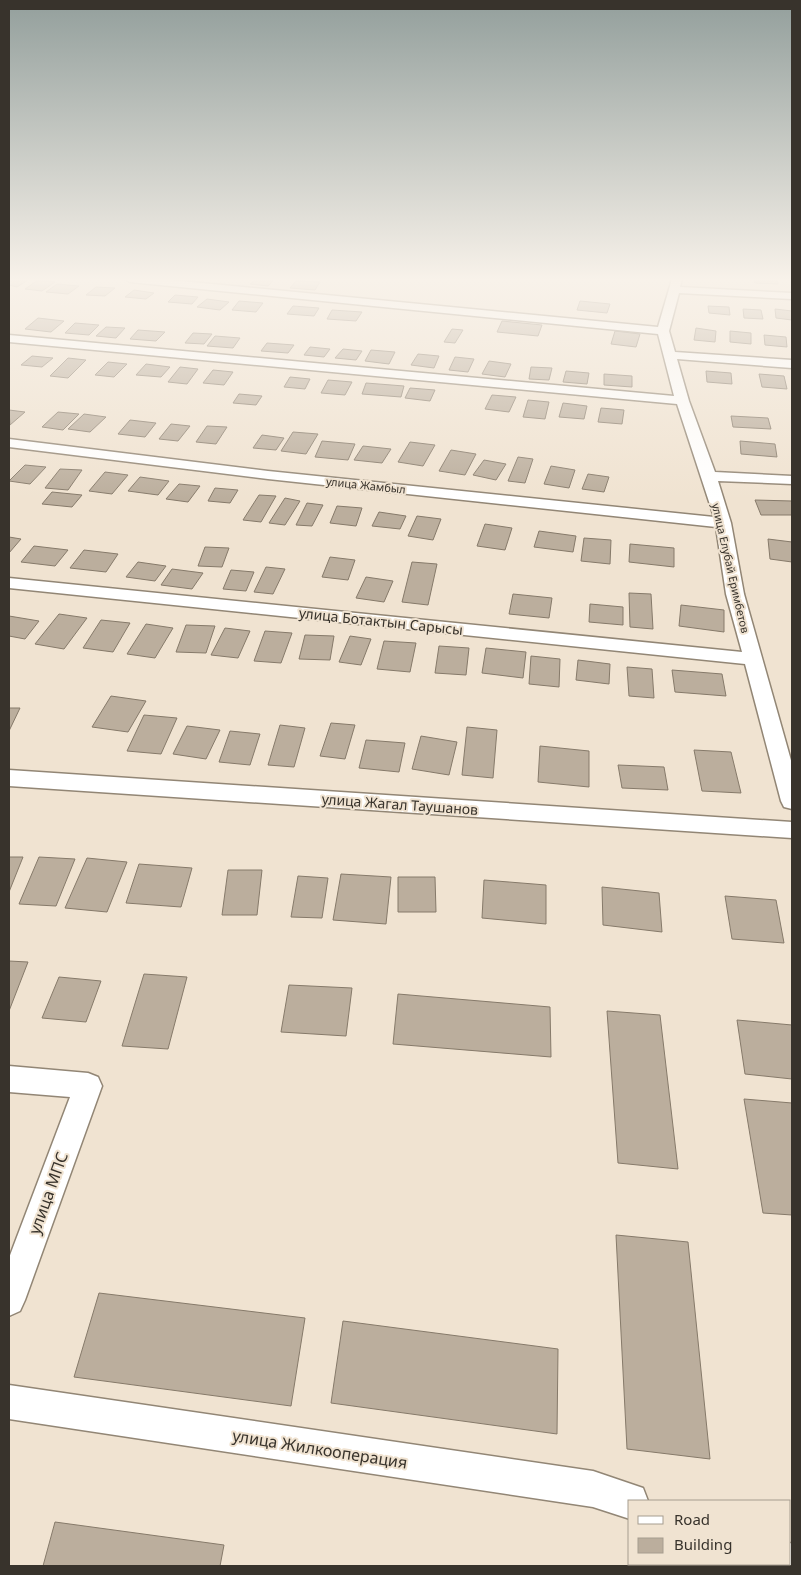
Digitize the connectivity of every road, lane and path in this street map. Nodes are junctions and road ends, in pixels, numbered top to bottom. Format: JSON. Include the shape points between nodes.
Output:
{"nodes":[{"id":1,"x":147,"y":352,"type":"edge"},
{"id":2,"x":669,"y":355,"type":"joint"},
{"id":3,"x":792,"y":364,"type":"edge"},
{"id":4,"x":682,"y":401,"type":"junction"},
{"id":5,"x":9,"y":443,"type":"edge"},
{"id":6,"x":709,"y":476,"type":"junction"},
{"id":7,"x":792,"y":480,"type":"edge"},
{"id":8,"x":723,"y":523,"type":"junction"},
{"id":9,"x":9,"y":583,"type":"edge"},
{"id":10,"x":753,"y":659,"type":"junction"},
{"id":11,"x":9,"y":778,"type":"edge"},
{"id":12,"x":792,"y":801,"type":"edge"},
{"id":13,"x":792,"y":830,"type":"edge"},
{"id":14,"x":9,"y":1079,"type":"edge"},
{"id":15,"x":9,"y":1300,"type":"edge"},
{"id":16,"x":9,"y":1402,"type":"edge"},
{"id":17,"x":628,"y":1500,"type":"edge"}],
"edges":[{"from":1,"to":4,"type":"street"},
{"from":2,"to":3,"type":"street"},
{"from":2,"to":4,"type":"street","name":"улица Елубай Еримбетов"},
{"from":4,"to":6,"type":"street","name":"улица Елубай Еримбетов"},
{"from":5,"to":8,"type":"street","name":"улица Жамбыл","via":[[278,476]]},
{"from":6,"to":7,"type":"street"},
{"from":6,"to":8,"type":"street","name":"улица Елубай Еримбетов"},
{"from":8,"to":10,"type":"street","name":"улица Елубай Еримбетов","via":[[735,594]]},
{"from":9,"to":10,"type":"street","name":"улица Ботактын Сарысы"},
{"from":10,"to":12,"type":"street","name":"улица Елубай Еримбетов"},
{"from":11,"to":13,"type":"street","name":"улица Жагал Таушанов"},
{"from":14,"to":15,"type":"street","name":"улица МПС","via":[[88,1086]]},
{"from":16,"to":17,"type":"street","name":"улица Жилкооперация","via":[[593,1490]]}]}
